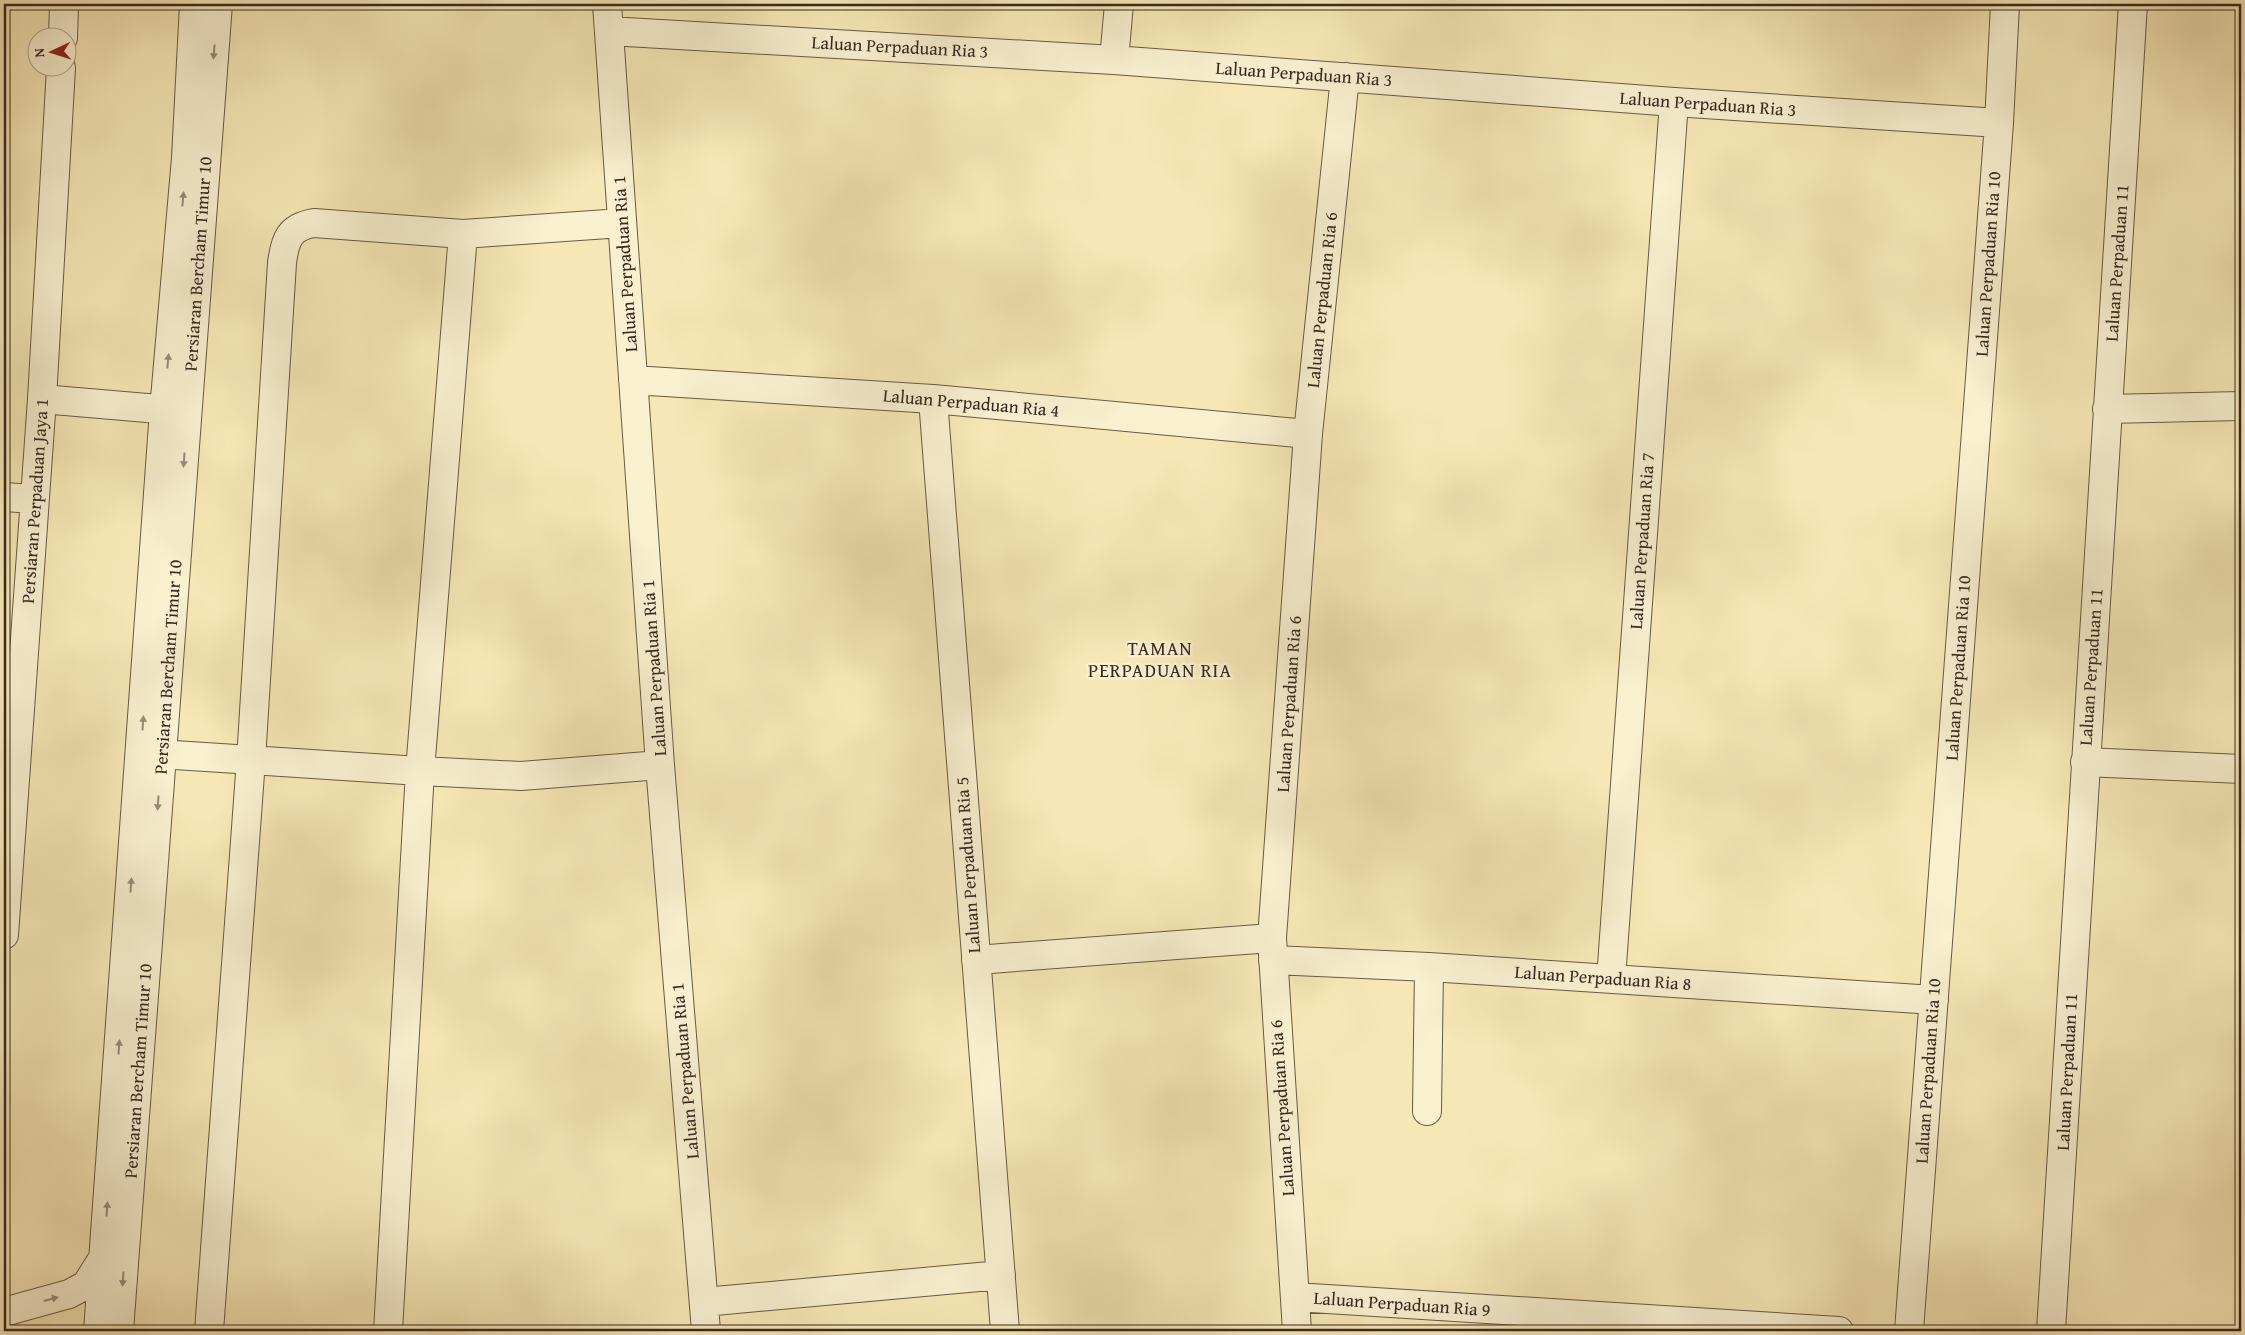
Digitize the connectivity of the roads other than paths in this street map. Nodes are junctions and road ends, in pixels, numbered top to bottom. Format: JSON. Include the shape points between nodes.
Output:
{"nodes":[{"id":1,"x":64,"y":4,"type":"edge"},
{"id":2,"x":194,"y":4,"type":"edge"},
{"id":3,"x":218,"y":4,"type":"edge"},
{"id":4,"x":607,"y":4,"type":"edge"},
{"id":5,"x":1119,"y":4,"type":"edge"},
{"id":6,"x":2005,"y":4,"type":"edge"},
{"id":7,"x":2133,"y":4,"type":"edge"},
{"id":8,"x":63,"y":28,"type":"edge"},
{"id":9,"x":609,"y":31,"type":"junction"},
{"id":10,"x":1114,"y":60,"type":"junction"},
{"id":11,"x":1345,"y":77,"type":"junction"},
{"id":12,"x":60,"y":78,"type":"edge"},
{"id":13,"x":1674,"y":102,"type":"junction"},
{"id":14,"x":1999,"y":123,"type":"junction"},
{"id":15,"x":622,"y":223,"type":"junction"},
{"id":16,"x":463,"y":234,"type":"junction"},
{"id":17,"x":633,"y":380,"type":"junction"},
{"id":18,"x":42,"y":399,"type":"junction"},
{"id":19,"x":933,"y":399,"type":"junction"},
{"id":20,"x":2241,"y":406,"type":"edge"},
{"id":21,"x":2107,"y":409,"type":"junction"},
{"id":22,"x":175,"y":411,"type":"junction"},
{"id":23,"x":1308,"y":434,"type":"junction"},
{"id":24,"x":4,"y":497,"type":"edge"},
{"id":25,"x":34,"y":499,"type":"junction"},
{"id":26,"x":151,"y":754,"type":"junction"},
{"id":27,"x":251,"y":760,"type":"junction"},
{"id":28,"x":2085,"y":762,"type":"junction"},
{"id":29,"x":660,"y":765,"type":"junction"},
{"id":30,"x":2241,"y":769,"type":"edge"},
{"id":31,"x":420,"y":771,"type":"junction"},
{"id":32,"x":4,"y":935,"type":"edge"},
{"id":33,"x":1273,"y":949,"type":"junction"},
{"id":34,"x":976,"y":960,"type":"junction"},
{"id":35,"x":1429,"y":967,"type":"junction"},
{"id":36,"x":1611,"y":979,"type":"junction"},
{"id":37,"x":1934,"y":1000,"type":"junction"},
{"id":38,"x":1426,"y":1111,"type":"dead end"},
{"id":39,"x":103,"y":1258,"type":"junction"},
{"id":40,"x":1001,"y":1275,"type":"junction"},
{"id":41,"x":1295,"y":1297,"type":"junction"},
{"id":42,"x":704,"y":1302,"type":"junction"},
{"id":43,"x":4,"y":1312,"type":"edge"},
{"id":44,"x":4,"y":1329,"type":"edge"},
{"id":45,"x":10,"y":1331,"type":"edge"},
{"id":46,"x":98,"y":1331,"type":"edge"},
{"id":47,"x":119,"y":1331,"type":"edge"},
{"id":48,"x":209,"y":1331,"type":"edge"},
{"id":49,"x":388,"y":1331,"type":"edge"},
{"id":50,"x":706,"y":1331,"type":"edge"},
{"id":51,"x":1005,"y":1331,"type":"edge"},
{"id":52,"x":1297,"y":1331,"type":"edge"},
{"id":53,"x":1839,"y":1331,"type":"edge"},
{"id":54,"x":1909,"y":1331,"type":"edge"},
{"id":55,"x":2051,"y":1331,"type":"edge"}],
"edges":[{"from":1,"to":8,"type":"street"},
{"from":22,"to":2,"type":"street","name":"Persiaran Bercham Timur 10","one_way":true},
{"from":3,"to":22,"type":"street","name":"Persiaran Bercham Timur 10","one_way":true},
{"from":4,"to":9,"type":"street","name":"Laluan Perpaduan Ria 1"},
{"from":5,"to":10,"type":"street"},
{"from":6,"to":14,"type":"street","name":"Laluan Perpaduan Ria 10"},
{"from":7,"to":21,"type":"street","name":"Laluan Perpaduan 11"},
{"from":9,"to":10,"type":"street","name":"Laluan Perpaduan Ria 3"},
{"from":9,"to":15,"type":"street","name":"Laluan Perpaduan Ria 1"},
{"from":10,"to":11,"type":"street","name":"Laluan Perpaduan Ria 3"},
{"from":11,"to":13,"type":"street","name":"Laluan Perpaduan Ria 3"},
{"from":11,"to":23,"type":"street","name":"Laluan Perpaduan Ria 6"},
{"from":12,"to":18,"type":"street","name":"Persiaran Perpaduan Jaya 1"},
{"from":13,"to":14,"type":"street","name":"Laluan Perpaduan Ria 3"},
{"from":13,"to":36,"type":"street","name":"Laluan Perpaduan Ria 7"},
{"from":14,"to":37,"type":"street","name":"Laluan Perpaduan Ria 10"},
{"from":15,"to":16,"type":"street"},
{"from":15,"to":17,"type":"street","name":"Laluan Perpaduan Ria 1"},
{"from":16,"to":27,"type":"street","via":[[314,223],[293,230],[287,239],[282,263]]},
{"from":16,"to":31,"type":"street"},
{"from":17,"to":19,"type":"street","name":"Laluan Perpaduan Ria 4"},
{"from":17,"to":29,"type":"street","name":"Laluan Perpaduan Ria 1"},
{"from":18,"to":22,"type":"street"},
{"from":18,"to":25,"type":"street","name":"Persiaran Perpaduan Jaya 1"},
{"from":19,"to":23,"type":"street","name":"Laluan Perpaduan Ria 4"},
{"from":19,"to":34,"type":"street","name":"Laluan Perpaduan Ria 5"},
{"from":20,"to":21,"type":"street"},
{"from":21,"to":28,"type":"street","name":"Laluan Perpaduan 11"},
{"from":22,"to":26,"type":"street","name":"Persiaran Bercham Timur 10"},
{"from":23,"to":33,"type":"street","name":"Laluan Perpaduan Ria 6"},
{"from":24,"to":25,"type":"street"},
{"from":25,"to":32,"type":"street","name":"Persiaran Perpaduan Jaya 1"},
{"from":26,"to":27,"type":"street"},
{"from":39,"to":26,"type":"street","name":"Persiaran Bercham Timur 10","one_way":true},
{"from":26,"to":47,"type":"street","name":"Persiaran Bercham Timur 10","one_way":true},
{"from":27,"to":31,"type":"street"},
{"from":27,"to":48,"type":"street"},
{"from":28,"to":30,"type":"street"},
{"from":28,"to":55,"type":"street","name":"Laluan Perpaduan 11"},
{"from":29,"to":31,"type":"street","via":[[521,776]]},
{"from":29,"to":42,"type":"street","name":"Laluan Perpaduan Ria 1"},
{"from":31,"to":49,"type":"street"},
{"from":33,"to":34,"type":"street","name":"Laluan Perpaduan Ria 8"},
{"from":33,"to":35,"type":"street","name":"Laluan Perpaduan Ria 8"},
{"from":33,"to":41,"type":"street","name":"Laluan Perpaduan Ria 6"},
{"from":34,"to":40,"type":"street","name":"Laluan Perpaduan Ria 5"},
{"from":35,"to":36,"type":"street","name":"Laluan Perpaduan Ria 8"},
{"from":35,"to":38,"type":"street"},
{"from":36,"to":37,"type":"street","name":"Laluan Perpaduan Ria 8"},
{"from":37,"to":54,"type":"street","name":"Laluan Perpaduan Ria 10"},
{"from":43,"to":39,"type":"street","one_way":true,"via":[[69,1294],[86,1285]]},
{"from":39,"to":46,"type":"street","name":"Persiaran Bercham Timur 10"},
{"from":40,"to":42,"type":"street"},
{"from":40,"to":51,"type":"street","name":"Laluan Perpaduan Ria 5"},
{"from":41,"to":52,"type":"street","name":"Laluan Perpaduan Ria 6"},
{"from":41,"to":53,"type":"street","name":"Laluan Perpaduan Ria 9"},
{"from":42,"to":50,"type":"street","name":"Laluan Perpaduan Ria 1"},
{"from":44,"to":45,"type":"street"}]}
